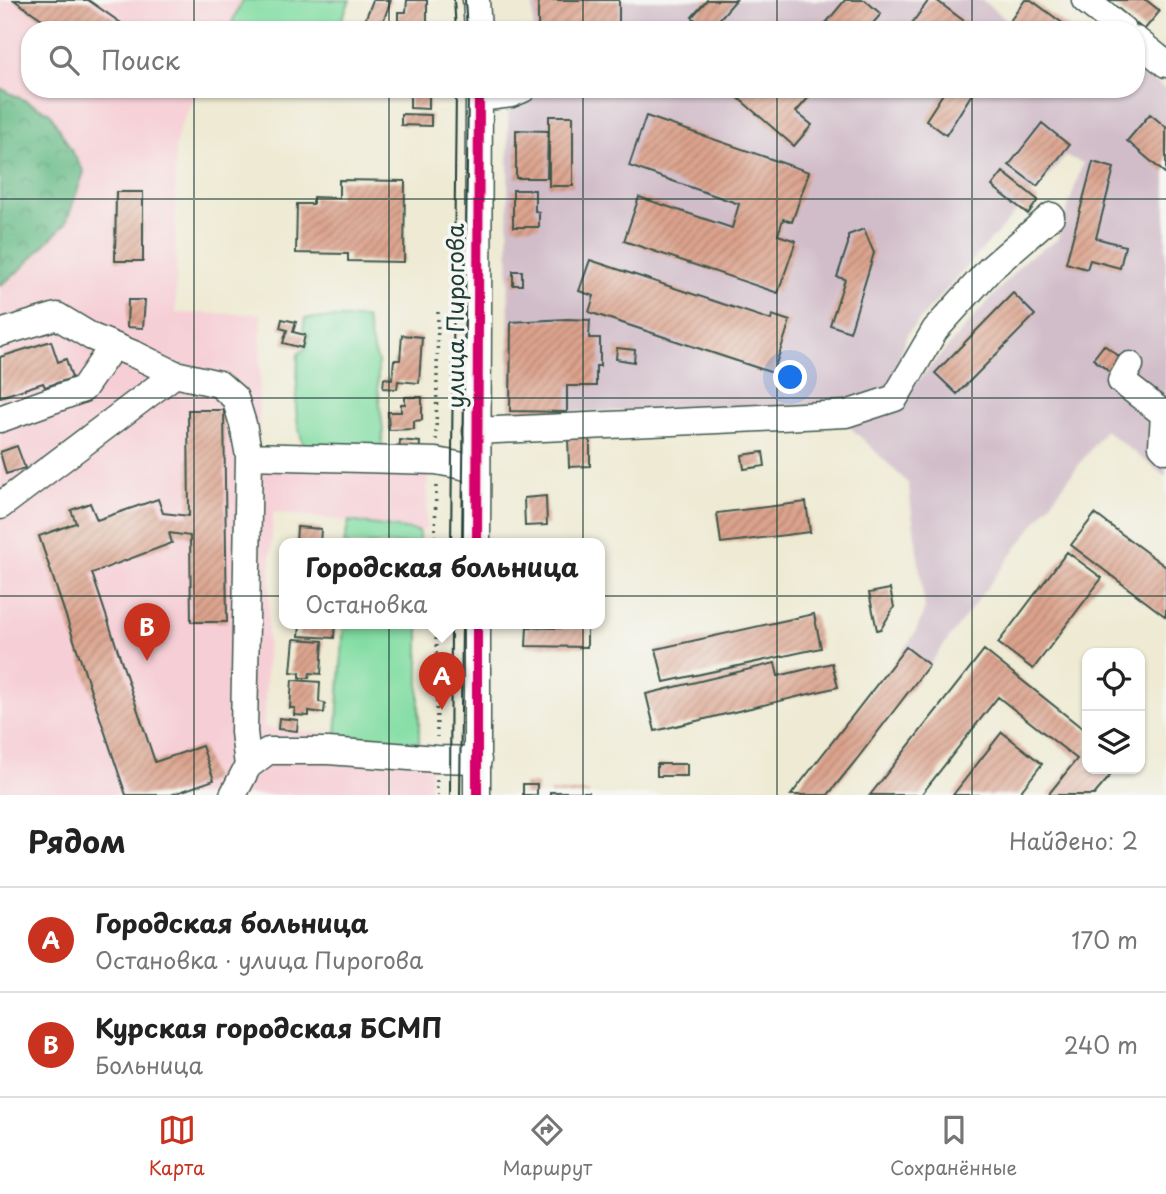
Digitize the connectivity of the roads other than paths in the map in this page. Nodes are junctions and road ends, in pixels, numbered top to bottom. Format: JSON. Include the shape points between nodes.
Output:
{"nodes":[{"id":1,"x":475,"y":0,"type":"edge"},
{"id":2,"x":1085,"y":0,"type":"edge"},
{"id":3,"x":477,"y":21,"type":"edge"},
{"id":4,"x":1112,"y":21,"type":"edge"},
{"id":5,"x":1145,"y":47,"type":"edge"},
{"id":6,"x":1166,"y":64,"type":"edge"},
{"id":7,"x":479,"y":98,"type":"edge"},
{"id":8,"x":1051,"y":216,"type":"dead end"},
{"id":9,"x":0,"y":333,"type":"edge"},
{"id":10,"x":113,"y":346,"type":"junction"},
{"id":11,"x":1130,"y":365,"type":"dead end"},
{"id":12,"x":175,"y":374,"type":"junction"},
{"id":13,"x":1165,"y":413,"type":"edge"},
{"id":14,"x":0,"y":419,"type":"edge"},
{"id":15,"x":476,"y":431,"type":"junction"},
{"id":16,"x":1166,"y":450,"type":"edge"},
{"id":17,"x":249,"y":456,"type":"junction"},
{"id":18,"x":476,"y":471,"type":"junction"},
{"id":19,"x":0,"y":506,"type":"edge"},
{"id":20,"x":477,"y":538,"type":"edge"},
{"id":21,"x":477,"y":629,"type":"edge"},
{"id":22,"x":478,"y":760,"type":"junction"},
{"id":23,"x":248,"y":766,"type":"junction"},
{"id":24,"x":233,"y":795,"type":"edge"},
{"id":25,"x":477,"y":795,"type":"edge"}],
"edges":[{"from":1,"to":3,"type":"street"},
{"from":2,"to":4,"type":"street"},
{"from":5,"to":6,"type":"street"},
{"from":7,"to":15,"type":"street","name":"улица Пирогова"},
{"from":8,"to":15,"type":"street","via":[[990,269],[935,330],[894,398],[846,414]]},
{"from":9,"to":10,"type":"street","via":[[57,316]]},
{"from":10,"to":12,"type":"street"},
{"from":10,"to":14,"type":"street","via":[[83,389]]},
{"from":11,"to":13,"type":"street","via":[[1121,381]]},
{"from":12,"to":17,"type":"street","via":[[219,384],[234,398]]},
{"from":12,"to":19,"type":"street"},
{"from":13,"to":16,"type":"street","via":[[1162,446]]},
{"from":15,"to":18,"type":"street","name":"улица Пирогова"},
{"from":17,"to":18,"type":"street","via":[[436,461]]},
{"from":17,"to":23,"type":"street","via":[[244,732]]},
{"from":18,"to":20,"type":"street","name":"улица Пирогова"},
{"from":21,"to":22,"type":"street"},
{"from":22,"to":23,"type":"street","via":[[268,751]]},
{"from":22,"to":25,"type":"street"},
{"from":23,"to":24,"type":"street"}]}
